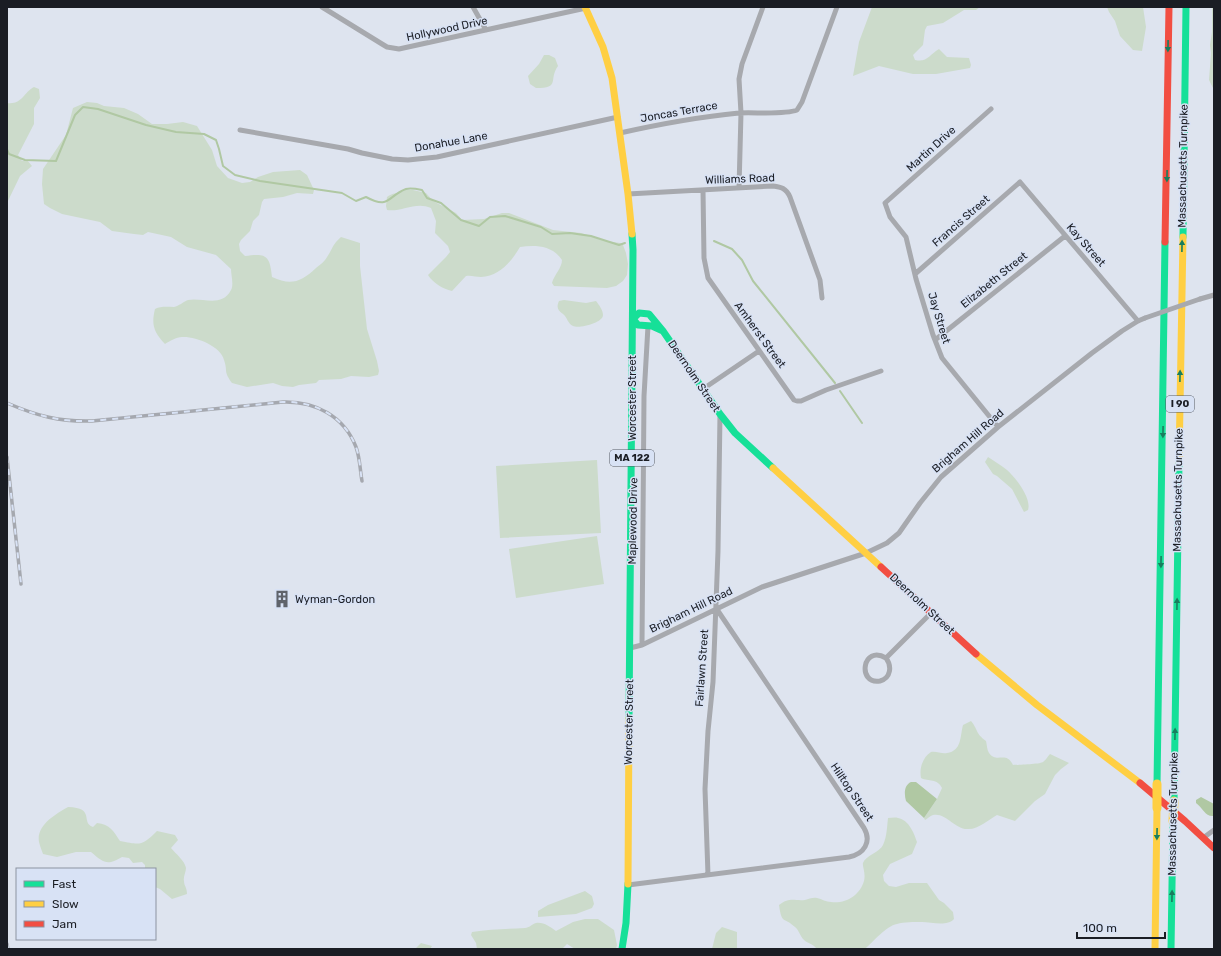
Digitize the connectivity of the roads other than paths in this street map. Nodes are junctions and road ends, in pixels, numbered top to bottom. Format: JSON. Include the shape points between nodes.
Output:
{"nodes":[{"id":1,"x":322,"y":7,"type":"edge"},
{"id":2,"x":334,"y":7,"type":"edge"},
{"id":3,"x":473,"y":7,"type":"edge"},
{"id":4,"x":763,"y":7,"type":"edge"},
{"id":5,"x":837,"y":7,"type":"edge"},
{"id":6,"x":1169,"y":7,"type":"edge"},
{"id":7,"x":1186,"y":7,"type":"edge"},
{"id":8,"x":586,"y":8,"type":"edge"},
{"id":9,"x":333,"y":13,"type":"junction"},
{"id":10,"x":486,"y":30,"type":"junction"},
{"id":11,"x":991,"y":109,"type":"dead end"},
{"id":12,"x":741,"y":113,"type":"junction"},
{"id":13,"x":618,"y":117,"type":"junction"},
{"id":14,"x":240,"y":130,"type":"dead end"},
{"id":15,"x":620,"y":133,"type":"junction"},
{"id":16,"x":1020,"y":182,"type":"joint"},
{"id":17,"x":739,"y":188,"type":"junction"},
{"id":18,"x":703,"y":190,"type":"junction"},
{"id":19,"x":628,"y":194,"type":"junction"},
{"id":20,"x":885,"y":204,"type":"joint"},
{"id":21,"x":1065,"y":236,"type":"junction"},
{"id":22,"x":915,"y":274,"type":"junction"},
{"id":23,"x":1214,"y":295,"type":"edge"},
{"id":24,"x":822,"y":298,"type":"dead end"},
{"id":25,"x":633,"y":319,"type":"junction"},
{"id":26,"x":1138,"y":321,"type":"junction"},
{"id":27,"x":648,"y":326,"type":"junction"},
{"id":28,"x":663,"y":331,"type":"junction"},
{"id":29,"x":936,"y":340,"type":"junction"},
{"id":30,"x":759,"y":351,"type":"junction"},
{"id":31,"x":881,"y":371,"type":"dead end"},
{"id":32,"x":703,"y":389,"type":"junction"},
{"id":33,"x":720,"y":414,"type":"junction"},
{"id":34,"x":998,"y":427,"type":"junction"},
{"id":35,"x":866,"y":553,"type":"junction"},
{"id":36,"x":716,"y":608,"type":"junction"},
{"id":37,"x":931,"y":613,"type":"junction"},
{"id":38,"x":642,"y":645,"type":"junction"},
{"id":39,"x":630,"y":648,"type":"junction"},
{"id":40,"x":886,"y":658,"type":"junction"},
{"id":41,"x":1214,"y":830,"type":"edge"},
{"id":42,"x":1203,"y":838,"type":"junction"},
{"id":43,"x":1214,"y":847,"type":"edge"},
{"id":44,"x":708,"y":875,"type":"junction"},
{"id":45,"x":628,"y":885,"type":"junction"},
{"id":46,"x":622,"y":949,"type":"edge"},
{"id":47,"x":1155,"y":949,"type":"edge"},
{"id":48,"x":1171,"y":949,"type":"edge"}],
"edges":[{"from":1,"to":9,"type":"street","name":"Hollywood Drive"},
{"from":2,"to":9,"type":"street"},
{"from":3,"to":10,"type":"street"},
{"from":4,"to":12,"type":"street","via":[[740,69]]},
{"from":5,"to":12,"type":"street","name":"Joncas Terrace","via":[[799,108],[789,112]]},
{"from":6,"to":47,"type":"main road","name":"Massachusetts Turnpike","number":"I 90","one_way":true,"bridge":true},
{"from":48,"to":7,"type":"main road","name":"Massachusetts Turnpike","number":"I 90","one_way":true,"bridge":true},
{"from":8,"to":10,"type":"street","name":"Hollywood Drive"},
{"from":8,"to":13,"type":"main road","name":"Worcester Street","number":"MA 122","via":[[610,67]]},
{"from":9,"to":10,"type":"street","name":"Hollywood Drive","via":[[393,49]]},
{"from":11,"to":20,"type":"street","name":"Martin Drive"},
{"from":12,"to":15,"type":"street","name":"Joncas Terrace","via":[[694,118]]},
{"from":12,"to":17,"type":"street"},
{"from":13,"to":14,"type":"street","name":"Donahue Lane","via":[[437,157],[408,160]]},
{"from":13,"to":15,"type":"main road","name":"Worcester Street","number":"MA 122"},
{"from":15,"to":19,"type":"main road","name":"Worcester Street","number":"MA 122"},
{"from":16,"to":21,"type":"street","name":"Kay Street"},
{"from":16,"to":22,"type":"street","name":"Francis Street"},
{"from":17,"to":18,"type":"street","name":"Williams Road"},
{"from":17,"to":24,"type":"street","name":"Williams Road","via":[[773,186],[787,191],[820,280]]},
{"from":18,"to":19,"type":"street","name":"Williams Road"},
{"from":18,"to":30,"type":"street","name":"Amherst Street","via":[[704,258],[708,278]]},
{"from":19,"to":25,"type":"main road","name":"Worcester Street","number":"MA 122","via":[[633,250]]},
{"from":20,"to":22,"type":"street","name":"Jay Street","via":[[890,217],[905,234]]},
{"from":21,"to":26,"type":"street","name":"Kay Street"},
{"from":21,"to":29,"type":"street","name":"Elizabeth Street"},
{"from":22,"to":29,"type":"street","name":"Jay Street"},
{"from":23,"to":26,"type":"street","name":"Brigham Hill Road","bridge":true},
{"from":25,"to":27,"type":"main road","name":"Deernolm Street","via":[[638,324]]},
{"from":25,"to":28,"type":"main road","name":"Deernolm Street","via":[[639,313],[649,314]]},
{"from":25,"to":39,"type":"main road","name":"Worcester Street","number":"MA 122"},
{"from":26,"to":34,"type":"street","name":"Brigham Hill Road","via":[[1092,352]]},
{"from":27,"to":28,"type":"main road","name":"Deernolm Street"},
{"from":27,"to":38,"type":"street","name":"Maplewood Drive","via":[[644,396]]},
{"from":28,"to":32,"type":"main road","name":"Deernolm Street"},
{"from":29,"to":34,"type":"street","name":"Jay Street","via":[[946,365]]},
{"from":30,"to":31,"type":"street","name":"Amherst Street","via":[[797,402]]},
{"from":30,"to":32,"type":"street"},
{"from":32,"to":33,"type":"main road","name":"Deernolm Street"},
{"from":33,"to":35,"type":"main road","name":"Deernolm Street","via":[[744,441]]},
{"from":33,"to":36,"type":"street","name":"Fairlawn Street"},
{"from":34,"to":35,"type":"street","name":"Brigham Hill Road","via":[[940,477],[896,536]]},
{"from":35,"to":36,"type":"street","name":"Brigham Hill Road","via":[[771,584]]},
{"from":35,"to":37,"type":"main road","name":"Deernolm Street"},
{"from":36,"to":38,"type":"street","name":"Brigham Hill Road"},
{"from":36,"to":44,"type":"street","name":"Fairlawn Street","via":[[705,789]]},
{"from":36,"to":44,"type":"street","name":"Hilltop Street","via":[[868,837],[863,850],[853,856]]},
{"from":37,"to":40,"type":"street"},
{"from":37,"to":42,"type":"main road","name":"Deernolm Street","via":[[988,665],[1137,780]]},
{"from":38,"to":39,"type":"street","name":"Brigham Hill Road"},
{"from":39,"to":45,"type":"main road","name":"Worcester Street","number":"MA 122"},
{"from":40,"to":40,"type":"street","via":[[890,667],[888,675],[879,681],[869,678],[865,671],[867,660],[878,655]]},
{"from":41,"to":42,"type":"street"},
{"from":42,"to":43,"type":"main road","name":"Deernolm Street"},
{"from":44,"to":45,"type":"street","name":"Hilltop Street"},
{"from":45,"to":46,"type":"main road","name":"Worcester Street","number":"MA 122"}]}
